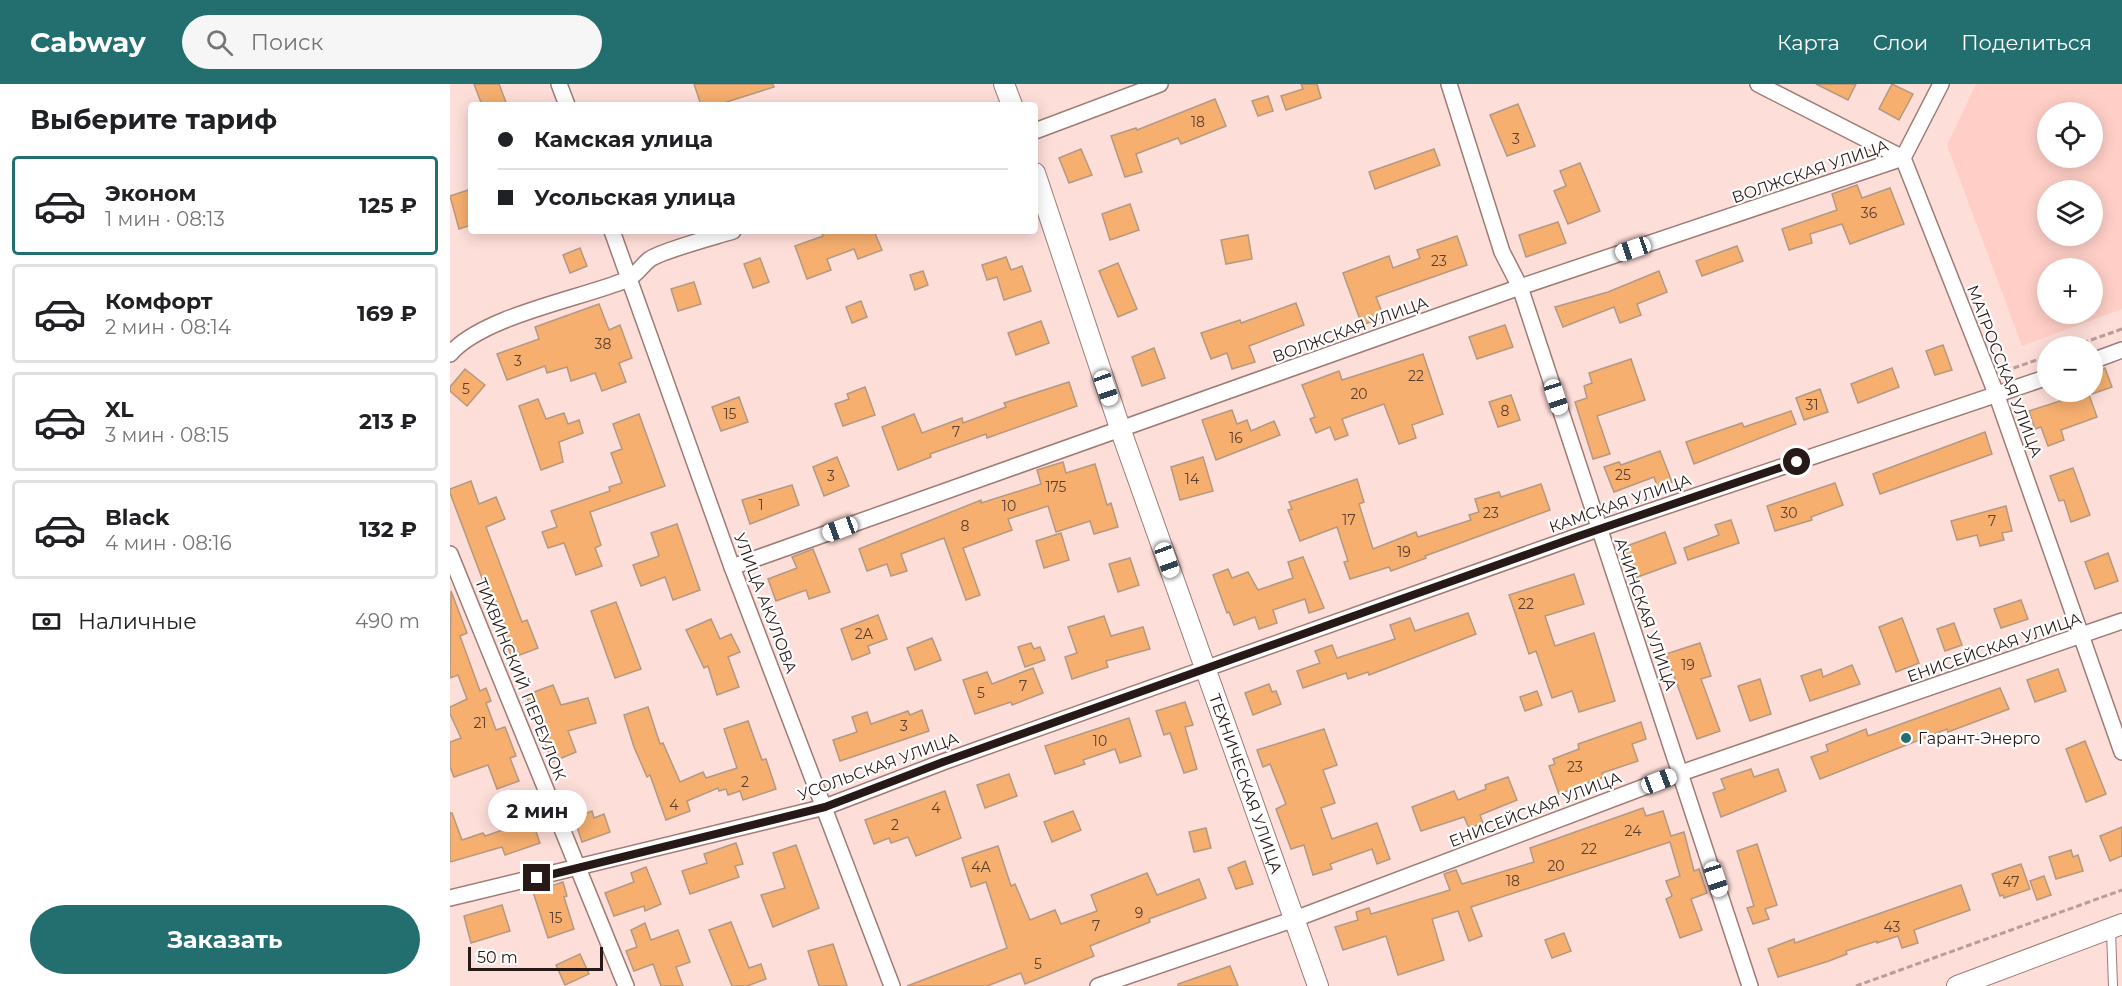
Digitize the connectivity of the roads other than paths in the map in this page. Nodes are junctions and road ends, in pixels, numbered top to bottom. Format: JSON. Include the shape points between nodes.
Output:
{"nodes":[{"id":1,"x":559,"y":84,"type":"edge"},
{"id":2,"x":1004,"y":84,"type":"edge"},
{"id":3,"x":1160,"y":84,"type":"edge"},
{"id":4,"x":1449,"y":84,"type":"edge"},
{"id":5,"x":1758,"y":84,"type":"edge"},
{"id":6,"x":1941,"y":84,"type":"edge"},
{"id":7,"x":566,"y":102,"type":"edge"},
{"id":8,"x":1011,"y":102,"type":"edge"},
{"id":9,"x":1038,"y":129,"type":"edge"},
{"id":10,"x":1903,"y":158,"type":"junction"},
{"id":11,"x":1038,"y":182,"type":"edge"},
{"id":12,"x":613,"y":234,"type":"edge"},
{"id":13,"x":724,"y":234,"type":"edge"},
{"id":14,"x":629,"y":279,"type":"junction"},
{"id":15,"x":1520,"y":286,"type":"junction"},
{"id":16,"x":2122,"y":350,"type":"edge"},
{"id":17,"x":450,"y":354,"type":"edge"},
{"id":18,"x":2103,"y":357,"type":"edge"},
{"id":19,"x":2037,"y":381,"type":"edge"},
{"id":20,"x":1996,"y":396,"type":"junction"},
{"id":21,"x":1120,"y":431,"type":"junction"},
{"id":22,"x":1598,"y":529,"type":"junction"},
{"id":23,"x":450,"y":554,"type":"edge"},
{"id":24,"x":732,"y":567,"type":"junction"},
{"id":25,"x":2122,"y":621,"type":"edge"},
{"id":26,"x":2081,"y":636,"type":"junction"},
{"id":27,"x":1206,"y":668,"type":"junction"},
{"id":28,"x":2122,"y":752,"type":"edge"},
{"id":29,"x":1681,"y":773,"type":"junction"},
{"id":30,"x":825,"y":807,"type":"junction"},
{"id":31,"x":580,"y":868,"type":"junction"},
{"id":32,"x":450,"y":898,"type":"edge"},
{"id":33,"x":1295,"y":918,"type":"junction"},
{"id":34,"x":2116,"y":926,"type":"edge"},
{"id":35,"x":626,"y":986,"type":"edge"},
{"id":36,"x":892,"y":986,"type":"edge"},
{"id":37,"x":1098,"y":986,"type":"edge"},
{"id":38,"x":1318,"y":986,"type":"edge"},
{"id":39,"x":1750,"y":986,"type":"edge"},
{"id":40,"x":1957,"y":986,"type":"edge"},
{"id":41,"x":2113,"y":986,"type":"edge"}],
"edges":[{"from":1,"to":7,"type":"street"},
{"from":2,"to":8,"type":"street"},
{"from":3,"to":9,"type":"street"},
{"from":4,"to":15,"type":"street","name":"АЧИНСКАЯ УЛИЦА","via":[[1502,252]]},
{"from":5,"to":10,"type":"street"},
{"from":6,"to":10,"type":"street","name":"ВОЛЖСКАЯ УЛИЦА"},
{"from":10,"to":15,"type":"street","name":"ВОЛЖСКАЯ УЛИЦА"},
{"from":10,"to":20,"type":"street","name":"МАТРОССКАЯ УЛИЦА"},
{"from":11,"to":21,"type":"street","name":"ТЕХНИЧЕСКАЯ УЛИЦА"},
{"from":12,"to":14,"type":"street","name":"УЛИЦА АКУЛОВА"},
{"from":13,"to":14,"type":"street","via":[[651,258]]},
{"from":14,"to":17,"type":"street","via":[[530,311],[477,334]]},
{"from":14,"to":24,"type":"street","name":"УЛИЦА АКУЛОВА"},
{"from":15,"to":21,"type":"street","name":"ВОЛЖСКАЯ УЛИЦА"},
{"from":15,"to":22,"type":"street","name":"АЧИНСКАЯ УЛИЦА"},
{"from":16,"to":18,"type":"street"},
{"from":19,"to":20,"type":"street","name":"КАМСКАЯ УЛИЦА"},
{"from":20,"to":22,"type":"street","name":"КАМСКАЯ УЛИЦА"},
{"from":20,"to":26,"type":"street","name":"МАТРОССКАЯ УЛИЦА"},
{"from":21,"to":24,"type":"street","name":"ВОЛЖСКАЯ УЛИЦА"},
{"from":21,"to":27,"type":"street","name":"ТЕХНИЧЕСКАЯ УЛИЦА"},
{"from":22,"to":27,"type":"street","name":"КАМСКАЯ УЛИЦА"},
{"from":22,"to":29,"type":"street","name":"АЧИНСКАЯ УЛИЦА"},
{"from":23,"to":31,"type":"street","name":"ТИХВИНСКИЙ ПЕРЕУЛОК"},
{"from":24,"to":30,"type":"street","name":"УЛИЦА АКУЛОВА"},
{"from":25,"to":26,"type":"street","name":"ЕНИСЕЙСКАЯ УЛИЦА"},
{"from":26,"to":28,"type":"street","name":"МАТРОССКАЯ УЛИЦА"},
{"from":26,"to":29,"type":"street","name":"ЕНИСЕЙСКАЯ УЛИЦА"},
{"from":27,"to":30,"type":"street","name":"УСОЛЬСКАЯ УЛИЦА"},
{"from":27,"to":33,"type":"street","name":"ТЕХНИЧЕСКАЯ УЛИЦА"},
{"from":29,"to":33,"type":"street","name":"ЕНИСЕЙСКАЯ УЛИЦА"},
{"from":29,"to":39,"type":"street","name":"АЧИНСКАЯ УЛИЦА"},
{"from":30,"to":31,"type":"street","name":"УСОЛЬСКАЯ УЛИЦА"},
{"from":30,"to":36,"type":"street","name":"УЛИЦА АКУЛОВА"},
{"from":31,"to":32,"type":"street","name":"УСОЛЬСКАЯ УЛИЦА"},
{"from":31,"to":35,"type":"street","name":"ТИХВИНСКИЙ ПЕРЕУЛОК"},
{"from":33,"to":37,"type":"street","name":"ЕНИСЕЙСКАЯ УЛИЦА"},
{"from":33,"to":38,"type":"street","name":"ТЕХНИЧЕСКАЯ УЛИЦА"},
{"from":34,"to":40,"type":"street"},
{"from":34,"to":41,"type":"lane"}]}
